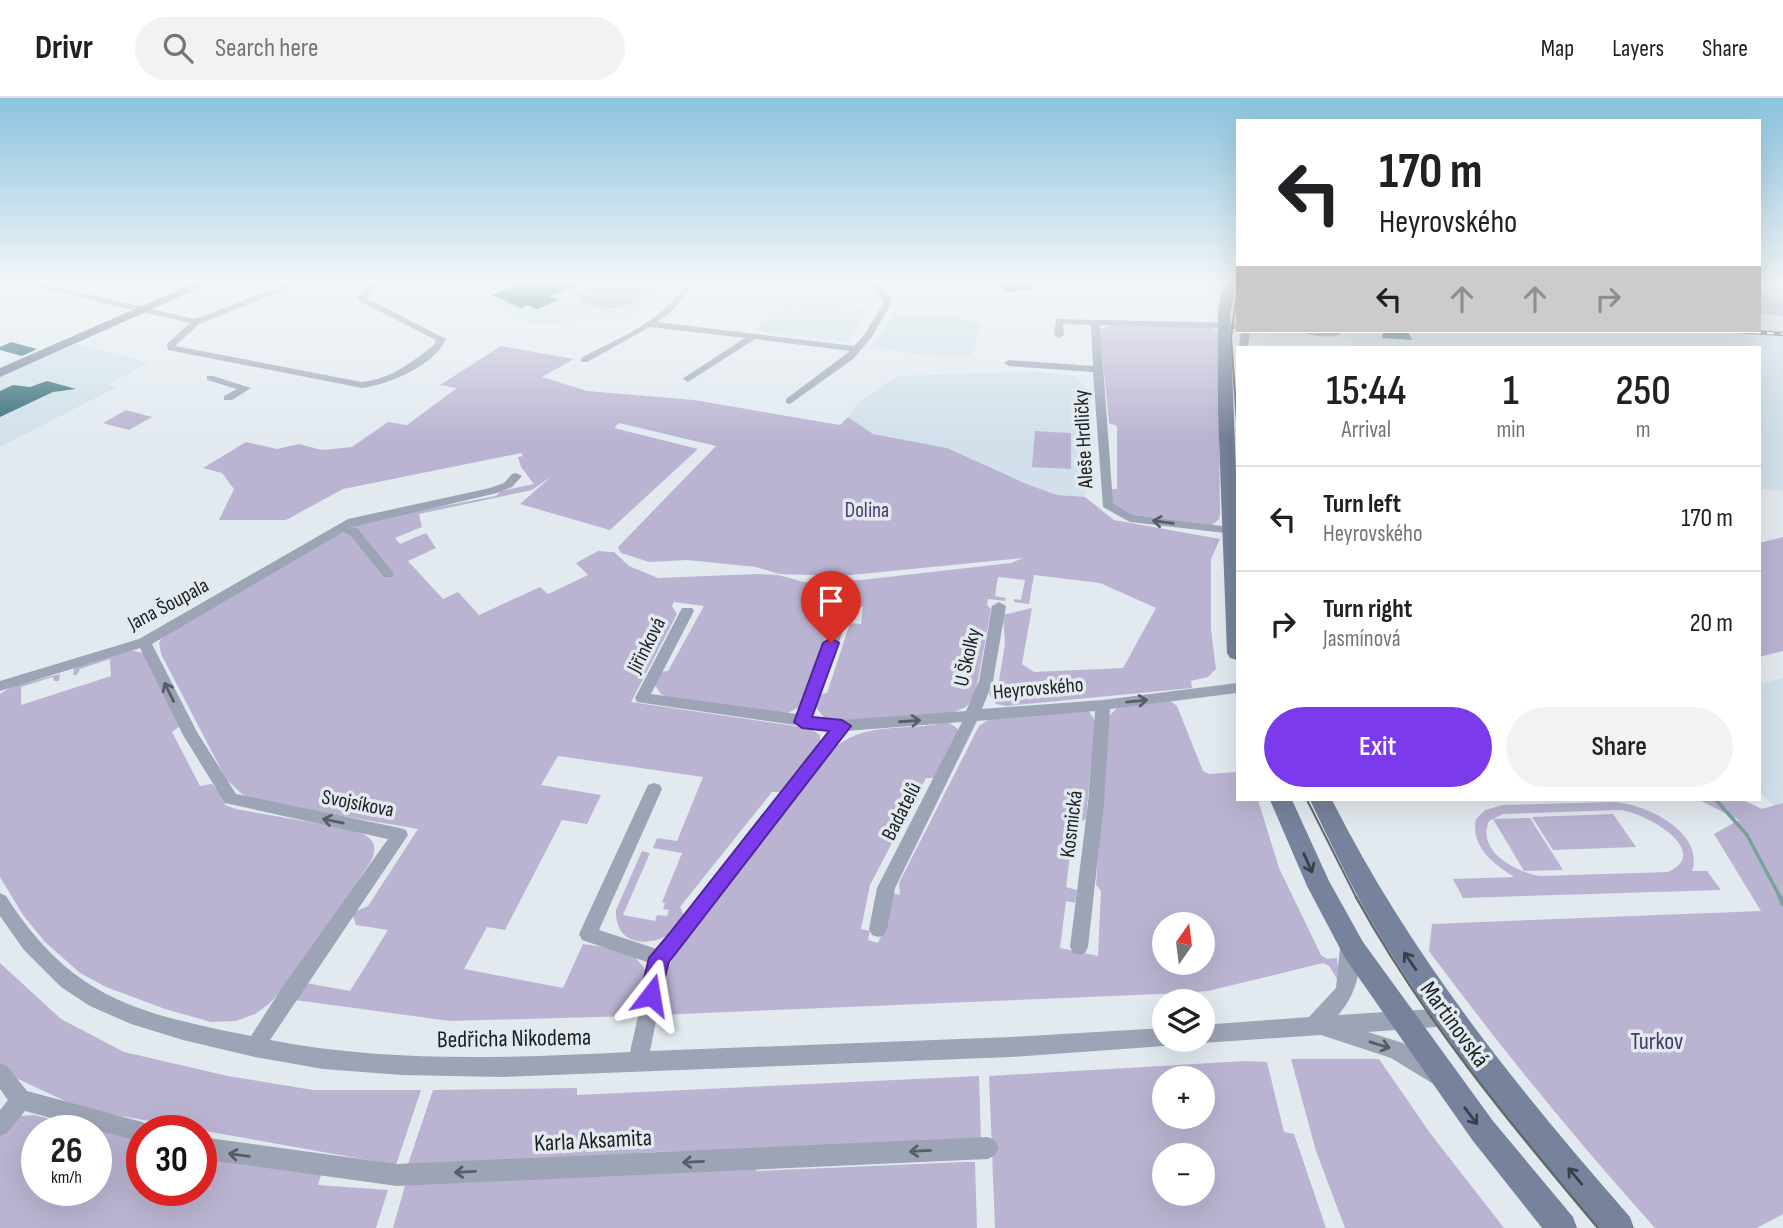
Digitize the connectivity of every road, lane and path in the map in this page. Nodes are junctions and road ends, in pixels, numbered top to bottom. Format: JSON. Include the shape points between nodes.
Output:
{"nodes":[{"id":1,"x":89,"y":334,"type":"edge"},
{"id":2,"x":183,"y":334,"type":"edge"},
{"id":3,"x":429,"y":334,"type":"edge"},
{"id":4,"x":633,"y":334,"type":"edge"},
{"id":5,"x":727,"y":334,"type":"edge"},
{"id":6,"x":869,"y":334,"type":"edge"},
{"id":7,"x":1096,"y":334,"type":"edge"},
{"id":8,"x":1230,"y":334,"type":"edge"},
{"id":9,"x":752,"y":337,"type":"junction"},
{"id":10,"x":856,"y":349,"type":"junction"},
{"id":11,"x":584,"y":360,"type":"dead end"},
{"id":12,"x":1009,"y":363,"type":"dead end"},
{"id":13,"x":1098,"y":369,"type":"junction"},
{"id":14,"x":0,"y":373,"type":"edge"},
{"id":15,"x":236,"y":373,"type":"junction"},
{"id":16,"x":210,"y":378,"type":"dead end"},
{"id":17,"x":688,"y":379,"type":"dead end"},
{"id":18,"x":1226,"y":391,"type":"junction"},
{"id":19,"x":228,"y":398,"type":"dead end"},
{"id":20,"x":790,"y":401,"type":"dead end"},
{"id":21,"x":1236,"y":418,"type":"edge"},
{"id":22,"x":1233,"y":464,"type":"edge"},
{"id":23,"x":516,"y":476,"type":"dead end"},
{"id":24,"x":342,"y":528,"type":"junction"},
{"id":25,"x":1230,"y":531,"type":"junction"},
{"id":26,"x":388,"y":574,"type":"dead end"},
{"id":27,"x":999,"y":606,"type":"dead end"},
{"id":28,"x":687,"y":611,"type":"dead end"},
{"id":29,"x":840,"y":620,"type":"dead end"},
{"id":30,"x":1236,"y":636,"type":"edge"},
{"id":31,"x":144,"y":642,"type":"junction"},
{"id":32,"x":0,"y":686,"type":"edge"},
{"id":33,"x":1236,"y":688,"type":"edge"},
{"id":34,"x":642,"y":698,"type":"joint"},
{"id":35,"x":1103,"y":705,"type":"junction"},
{"id":36,"x":972,"y":716,"type":"junction"},
{"id":37,"x":802,"y":722,"type":"junction"},
{"id":38,"x":842,"y":726,"type":"junction"},
{"id":39,"x":654,"y":789,"type":"dead end"},
{"id":40,"x":1281,"y":801,"type":"edge"},
{"id":41,"x":1322,"y":801,"type":"edge"},
{"id":42,"x":0,"y":901,"type":"edge"},
{"id":43,"x":878,"y":929,"type":"dead end"},
{"id":44,"x":1349,"y":942,"type":"junction"},
{"id":45,"x":1079,"y":947,"type":"dead end"},
{"id":46,"x":660,"y":958,"type":"junction"},
{"id":47,"x":1449,"y":1017,"type":"junction"},
{"id":48,"x":1403,"y":1021,"type":"junction"},
{"id":49,"x":1315,"y":1025,"type":"junction"},
{"id":50,"x":1215,"y":1033,"type":"edge"},
{"id":51,"x":1152,"y":1038,"type":"edge"},
{"id":52,"x":255,"y":1047,"type":"junction"},
{"id":53,"x":638,"y":1060,"type":"junction"},
{"id":54,"x":0,"y":1073,"type":"edge"},
{"id":55,"x":1448,"y":1085,"type":"junction"},
{"id":56,"x":21,"y":1100,"type":"junction"},
{"id":57,"x":0,"y":1126,"type":"edge"},
{"id":58,"x":126,"y":1128,"type":"edge"},
{"id":59,"x":988,"y":1148,"type":"dead end"},
{"id":60,"x":217,"y":1149,"type":"edge"},
{"id":61,"x":1562,"y":1228,"type":"edge"},
{"id":62,"x":1619,"y":1228,"type":"edge"}],
"edges":[{"from":1,"to":14,"type":"street"},
{"from":2,"to":15,"type":"street","via":[[171,348]]},
{"from":3,"to":15,"type":"street","via":[[441,340],[438,346],[381,383]]},
{"from":4,"to":11,"type":"street"},
{"from":5,"to":9,"type":"street"},
{"from":6,"to":10,"type":"street"},
{"from":7,"to":13,"type":"street","name":"Aleše Hrdličky"},
{"from":8,"to":18,"type":"street"},
{"from":9,"to":10,"type":"street"},
{"from":9,"to":17,"type":"street"},
{"from":10,"to":20,"type":"street"},
{"from":12,"to":13,"type":"street","name":"Aleše Hrdličky"},
{"from":25,"to":13,"type":"street","name":"Aleše Hrdličky","one_way":true,"via":[[1130,518],[1107,505]]},
{"from":15,"to":16,"type":"street"},
{"from":15,"to":19,"type":"street","via":[[246,388]]},
{"from":18,"to":21,"type":"street"},
{"from":18,"to":22,"type":"street"},
{"from":22,"to":25,"type":"street"},
{"from":23,"to":24,"type":"street","name":"Jana Šoupala","via":[[493,491],[381,514]]},
{"from":24,"to":26,"type":"street","via":[[354,532]]},
{"from":24,"to":31,"type":"street","name":"Jana Šoupala"},
{"from":25,"to":30,"type":"street"},
{"from":27,"to":36,"type":"street","name":"U Školky","via":[[986,681]]},
{"from":28,"to":34,"type":"street","name":"Jiřinková"},
{"from":29,"to":37,"type":"street"},
{"from":31,"to":32,"type":"street","name":"Jana Šoupala"},
{"from":52,"to":31,"type":"street","name":"Svojsíkova","one_way":true,"via":[[400,835],[231,799],[191,735]]},
{"from":35,"to":33,"type":"street","name":"Heyrovského","one_way":true},
{"from":34,"to":37,"type":"street","name":"Heyrovského"},
{"from":35,"to":36,"type":"street","name":"Heyrovského"},
{"from":35,"to":45,"type":"street","name":"Kosmická"},
{"from":38,"to":36,"type":"street","name":"Heyrovského","one_way":true},
{"from":36,"to":43,"type":"street","name":"Badatelů","via":[[886,888]]},
{"from":37,"to":38,"type":"street","name":"Heyrovského"},
{"from":38,"to":46,"type":"street"},
{"from":39,"to":46,"type":"street","via":[[588,934]]},
{"from":40,"to":44,"type":"street","name":"Martinovská","one_way":true},
{"from":47,"to":41,"type":"street","name":"Martinovská","one_way":true,"via":[[1373,902]]},
{"from":42,"to":52,"type":"street","name":"Bedřicha Nikodema","via":[[30,945],[75,987],[153,1023]]},
{"from":44,"to":48,"type":"street","name":"Martinovská"},
{"from":44,"to":49,"type":"street","name":"Martinovská","via":[[1347,991]]},
{"from":46,"to":53,"type":"street"},
{"from":47,"to":48,"type":"street"},
{"from":62,"to":47,"type":"street","name":"Martinovská","one_way":true},
{"from":48,"to":49,"type":"street"},
{"from":48,"to":55,"type":"street","name":"Martinovská"},
{"from":49,"to":50,"type":"street"},
{"from":49,"to":55,"type":"street","one_way":true,"via":[[1396,1050]]},
{"from":51,"to":53,"type":"street","name":"Bedřicha Nikodema"},
{"from":52,"to":53,"type":"street","name":"Bedřicha Nikodema","via":[[351,1062],[434,1066]]},
{"from":54,"to":56,"type":"street"},
{"from":55,"to":61,"type":"street","name":"Martinovská","one_way":true},
{"from":56,"to":57,"type":"street"},
{"from":56,"to":58,"type":"street"},
{"from":59,"to":60,"type":"street","name":"Karla Aksamita","one_way":true,"via":[[397,1175]]}]}
